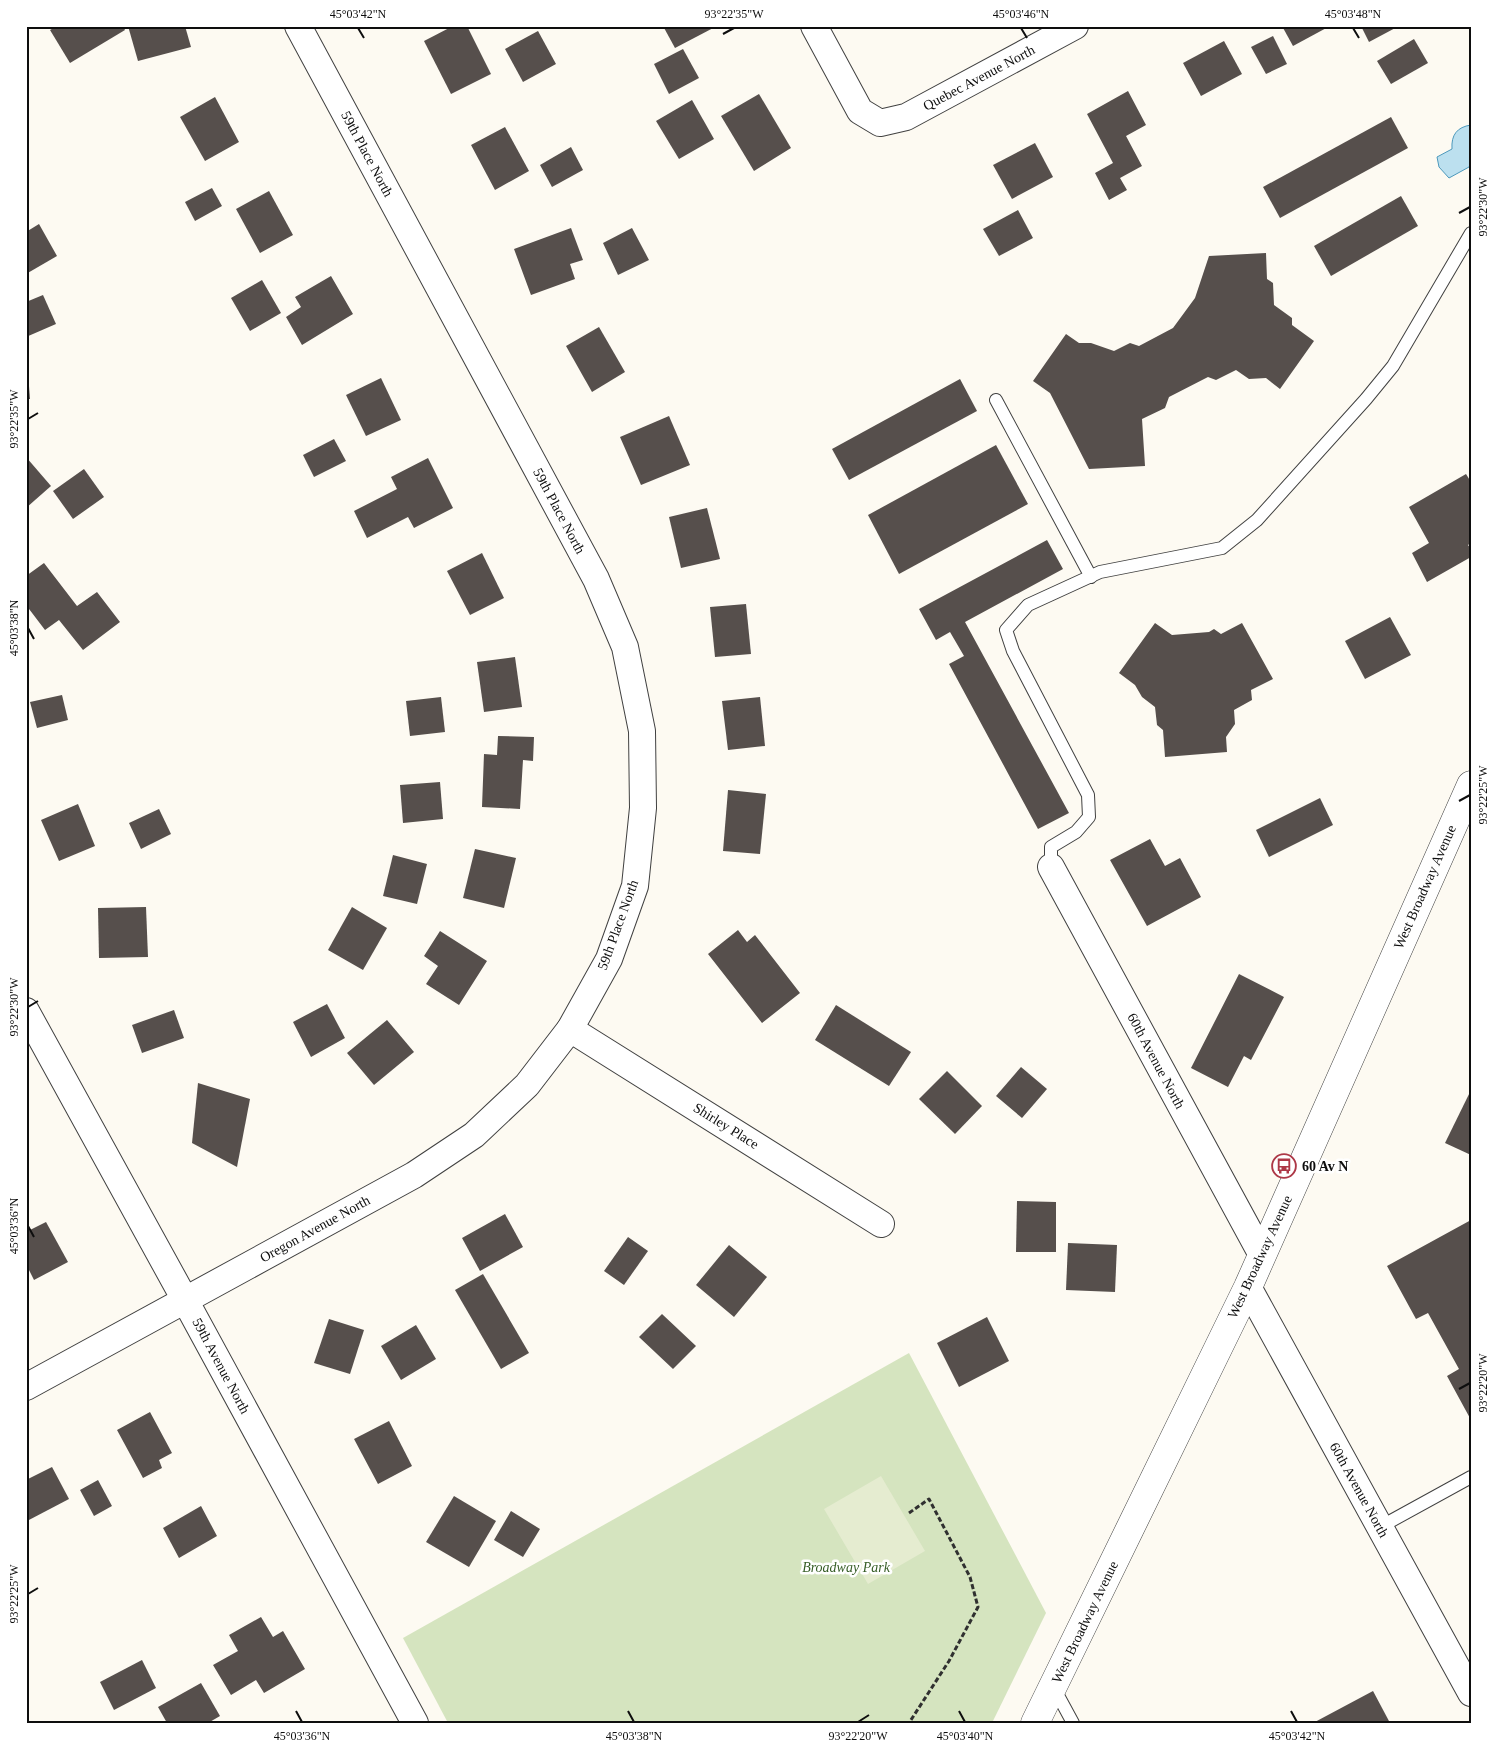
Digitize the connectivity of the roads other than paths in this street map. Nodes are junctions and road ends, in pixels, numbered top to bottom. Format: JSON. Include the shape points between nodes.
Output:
{"nodes":[{"id":1,"x":298,"y":26,"type":"edge"},
{"id":2,"x":814,"y":26,"type":"edge"},
{"id":3,"x":1075,"y":26,"type":"edge"},
{"id":4,"x":1471,"y":233,"type":"edge"},
{"id":5,"x":996,"y":400,"type":"dead end"},
{"id":6,"x":1091,"y":576,"type":"junction"},
{"id":7,"x":1471,"y":785,"type":"edge"},
{"id":8,"x":1051,"y":867,"type":"joint"},
{"id":9,"x":26,"y":1011,"type":"edge"},
{"id":10,"x":570,"y":1029,"type":"junction"},
{"id":11,"x":881,"y":1224,"type":"dead end"},
{"id":12,"x":1262,"y":1255,"type":"junction"},
{"id":13,"x":1248,"y":1287,"type":"junction"},
{"id":14,"x":185,"y":1300,"type":"junction"},
{"id":15,"x":26,"y":1387,"type":"edge"},
{"id":16,"x":1471,"y":1477,"type":"edge"},
{"id":17,"x":1380,"y":1527,"type":"junction"},
{"id":18,"x":1053,"y":1688,"type":"junction"},
{"id":19,"x":1471,"y":1693,"type":"edge"},
{"id":20,"x":404,"y":1719,"type":"edge"},
{"id":21,"x":1036,"y":1723,"type":"edge"},
{"id":22,"x":1073,"y":1723,"type":"edge"}],
"edges":[{"from":1,"to":10,"type":"street","name":"59th Place North","via":[[596,579],[625,647],[642,731],[643,808],[635,886],[609,959]]},
{"from":2,"to":3,"type":"street","name":"Quebec Avenue North","via":[[860,111],[880,123],[906,117]]},
{"from":4,"to":6,"type":"lane","via":[[1393,366],[1257,520],[1222,548]]},
{"from":5,"to":6,"type":"lane"},
{"from":6,"to":8,"type":"lane","via":[[1028,605],[1006,630],[1012,651],[1088,795],[1089,818],[1076,832],[1051,847]]},
{"from":7,"to":12,"type":"street","name":"West Broadway Avenue"},
{"from":8,"to":12,"type":"street","name":"60th Avenue North"},
{"from":9,"to":14,"type":"street","name":"59th Avenue North"},
{"from":10,"to":11,"type":"street","name":"Shirley Place"},
{"from":10,"to":14,"type":"street","name":"Oregon Avenue North","via":[[527,1085],[474,1135],[414,1175]]},
{"from":12,"to":13,"type":"street","name":"West Broadway Avenue"},
{"from":13,"to":17,"type":"street","name":"60th Avenue North"},
{"from":13,"to":18,"type":"street","name":"West Broadway Avenue"},
{"from":14,"to":15,"type":"street","name":"Oregon Avenue North"},
{"from":14,"to":20,"type":"street","name":"59th Avenue North"},
{"from":16,"to":17,"type":"lane"},
{"from":17,"to":19,"type":"street","name":"60th Avenue North"},
{"from":18,"to":21,"type":"street","name":"West Broadway Avenue"},
{"from":18,"to":22,"type":"lane"}]}
